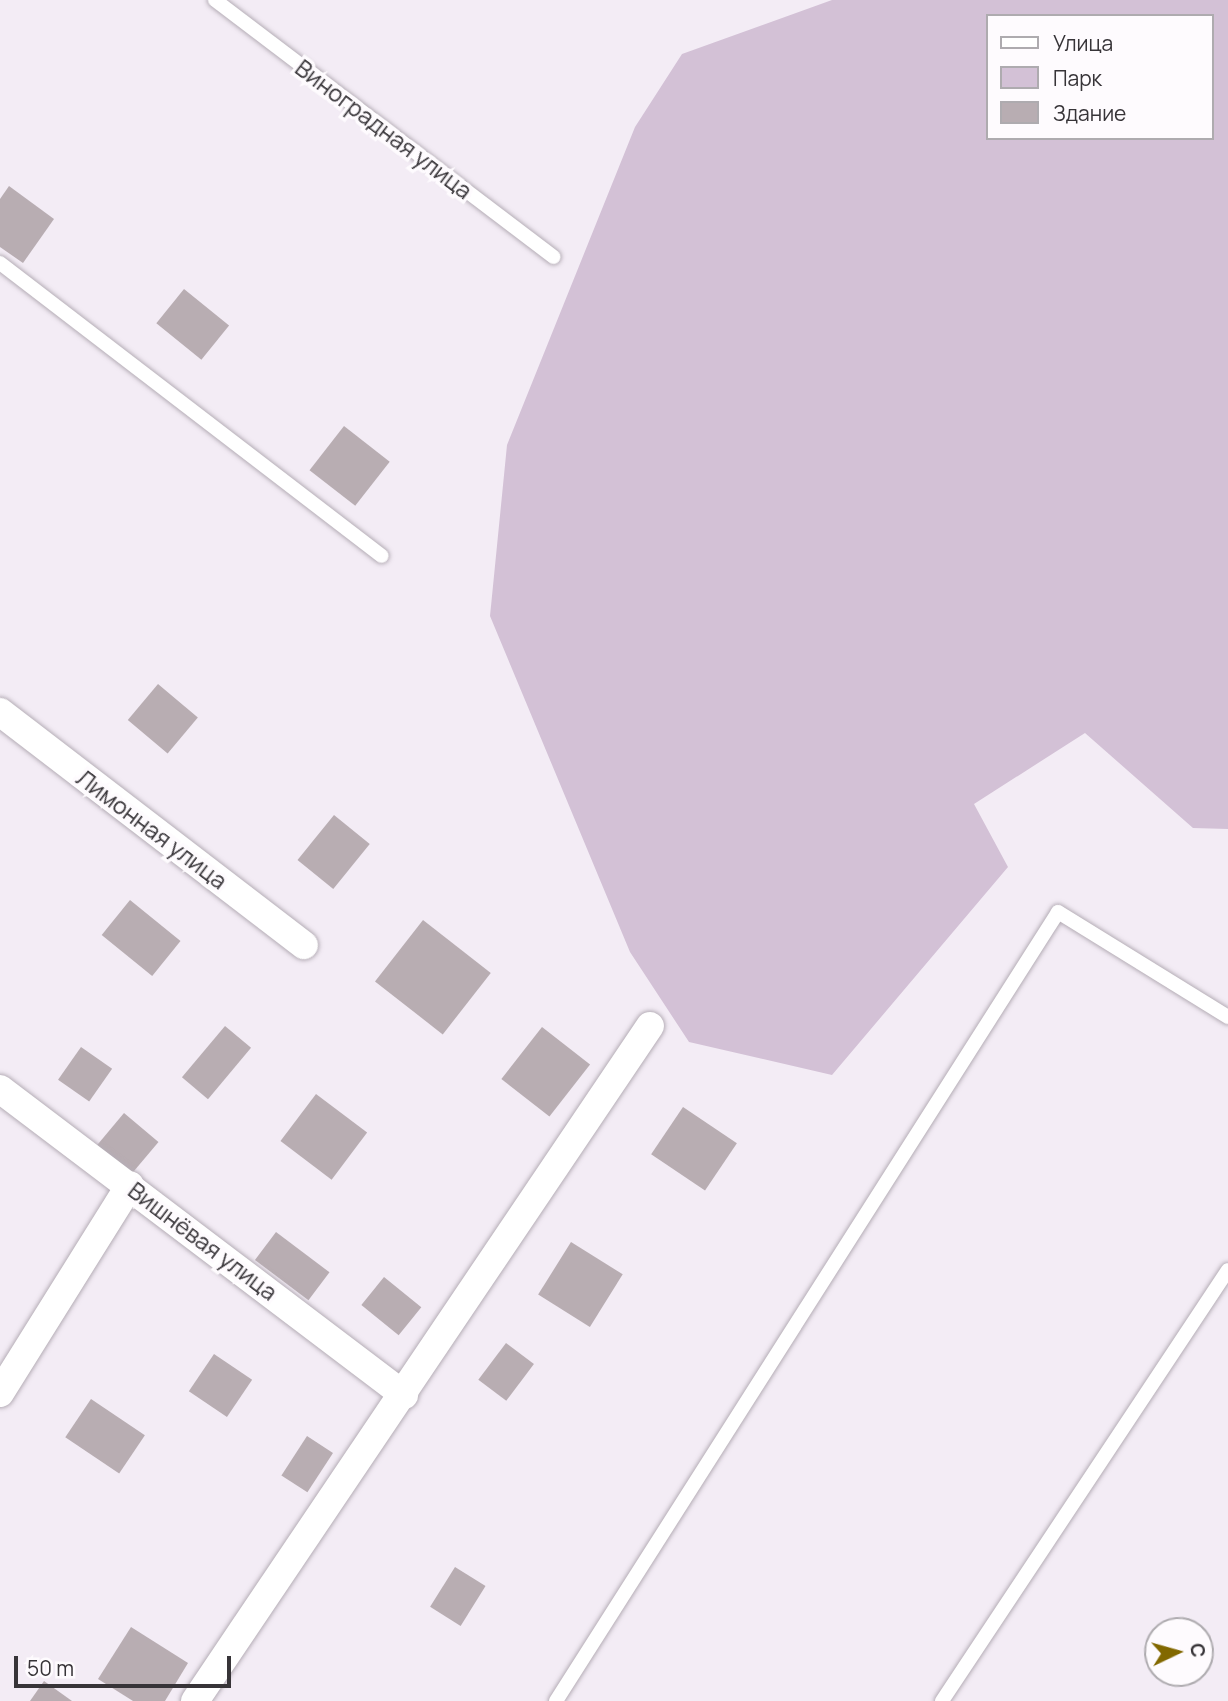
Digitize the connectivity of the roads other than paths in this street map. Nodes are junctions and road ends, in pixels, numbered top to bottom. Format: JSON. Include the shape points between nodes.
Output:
{"nodes":[{"id":1,"x":215,"y":0,"type":"edge"},
{"id":2,"x":553,"y":257,"type":"dead end"},
{"id":3,"x":0,"y":263,"type":"edge"},
{"id":4,"x":382,"y":556,"type":"dead end"},
{"id":5,"x":0,"y":712,"type":"edge"},
{"id":6,"x":304,"y":945,"type":"dead end"},
{"id":7,"x":1228,"y":1017,"type":"edge"},
{"id":8,"x":650,"y":1026,"type":"dead end"},
{"id":9,"x":0,"y":1089,"type":"edge"},
{"id":10,"x":130,"y":1185,"type":"junction"},
{"id":11,"x":1228,"y":1270,"type":"edge"},
{"id":12,"x":0,"y":1393,"type":"edge"},
{"id":13,"x":404,"y":1395,"type":"junction"},
{"id":14,"x":195,"y":1701,"type":"edge"},
{"id":15,"x":556,"y":1701,"type":"edge"},
{"id":16,"x":942,"y":1701,"type":"edge"}],
"edges":[{"from":1,"to":2,"type":"lane","name":"Виноградная улица"},
{"from":3,"to":4,"type":"lane"},
{"from":5,"to":6,"type":"street","name":"Лимонная улица"},
{"from":7,"to":15,"type":"lane","via":[[1058,912]]},
{"from":8,"to":13,"type":"street"},
{"from":9,"to":10,"type":"street","name":"Вишнёвая улица"},
{"from":10,"to":12,"type":"street"},
{"from":10,"to":13,"type":"street","name":"Вишнёвая улица"},
{"from":11,"to":16,"type":"lane"},
{"from":13,"to":14,"type":"street"}]}
